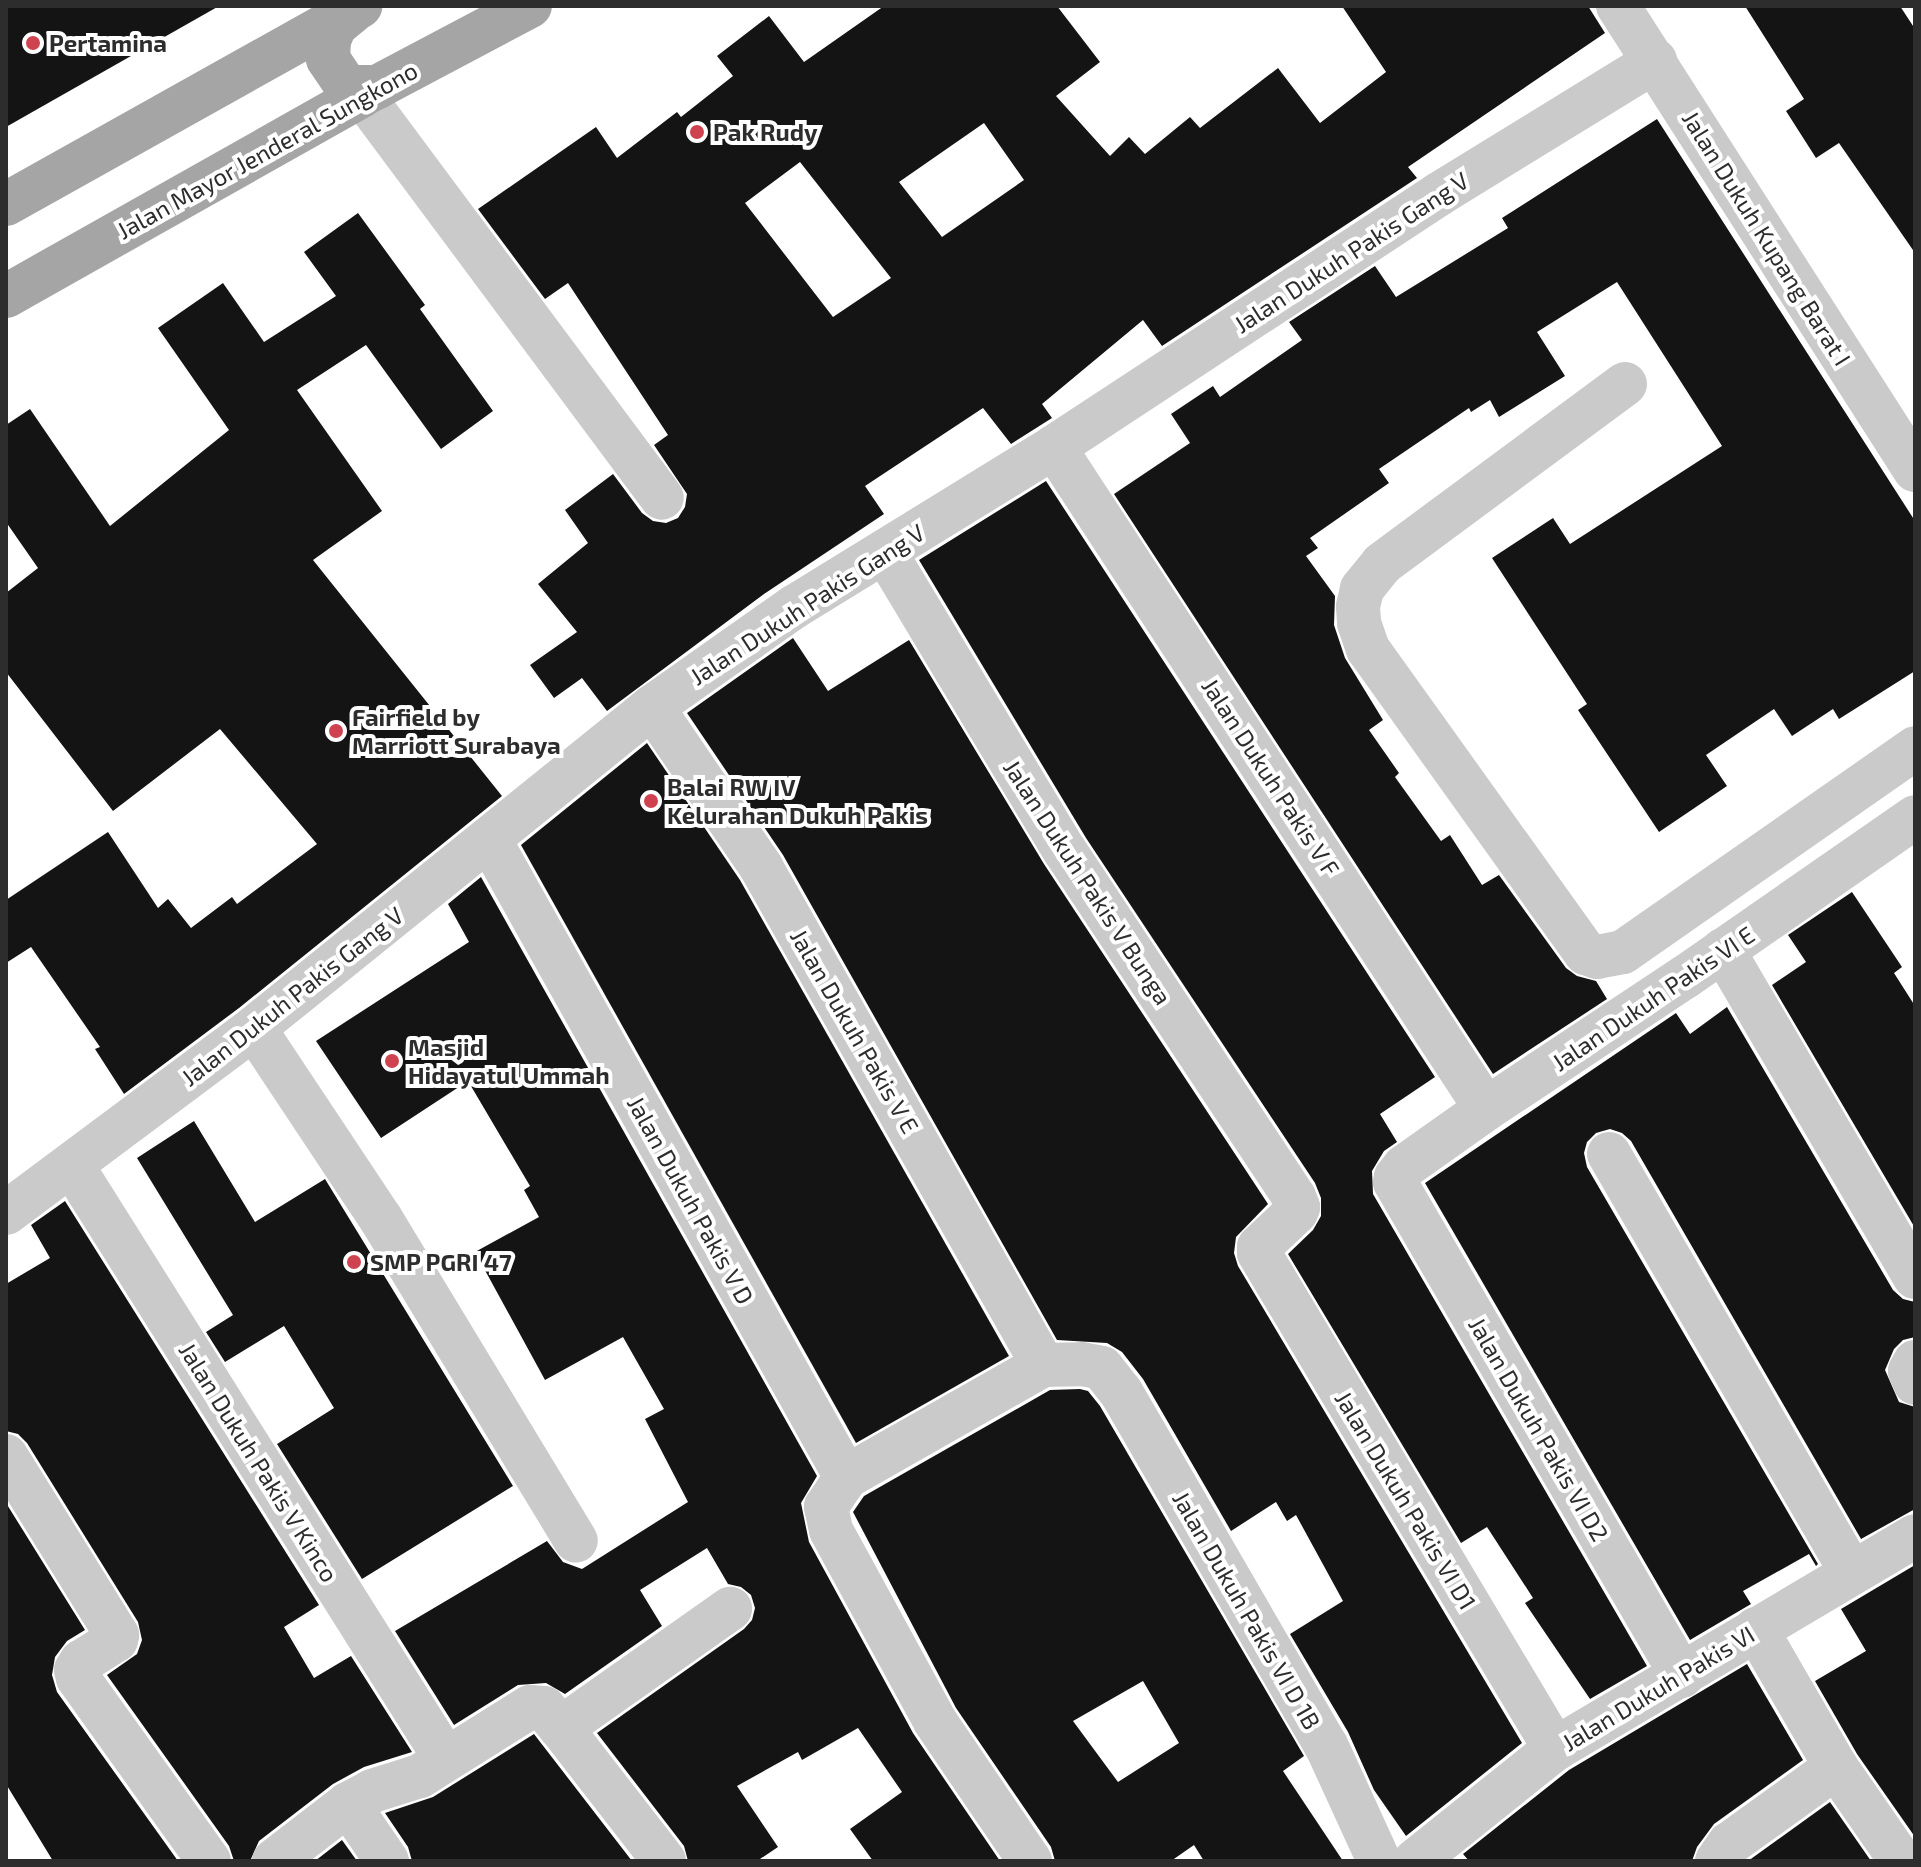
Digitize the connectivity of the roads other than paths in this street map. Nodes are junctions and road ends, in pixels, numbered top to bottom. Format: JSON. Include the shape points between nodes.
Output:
{"nodes":[{"id":1,"x":360,"y":6,"type":"edge"},
{"id":2,"x":530,"y":6,"type":"edge"},
{"id":3,"x":1618,"y":6,"type":"edge"},
{"id":4,"x":297,"y":43,"type":"junction"},
{"id":5,"x":1655,"y":61,"type":"junction"},
{"id":6,"x":356,"y":98,"type":"junction"},
{"id":7,"x":6,"y":204,"type":"edge"},
{"id":8,"x":6,"y":296,"type":"edge"},
{"id":9,"x":1625,"y":384,"type":"dead end"},
{"id":10,"x":1054,"y":447,"type":"junction"},
{"id":11,"x":1909,"y":449,"type":"edge"},
{"id":12,"x":662,"y":498,"type":"dead end"},
{"id":13,"x":885,"y":552,"type":"junction"},
{"id":14,"x":652,"y":707,"type":"junction"},
{"id":15,"x":1915,"y":748,"type":"edge"},
{"id":16,"x":1915,"y":817,"type":"edge"},
{"id":17,"x":489,"y":839,"type":"junction"},
{"id":18,"x":1723,"y":950,"type":"junction"},
{"id":19,"x":254,"y":1028,"type":"junction"},
{"id":20,"x":1486,"y":1109,"type":"junction"},
{"id":21,"x":1609,"y":1154,"type":"dead end"},
{"id":22,"x":73,"y":1167,"type":"junction"},
{"id":23,"x":1395,"y":1182,"type":"joint"},
{"id":24,"x":6,"y":1213,"type":"edge"},
{"id":25,"x":1259,"y":1250,"type":"joint"},
{"id":26,"x":1915,"y":1277,"type":"edge"},
{"id":27,"x":1915,"y":1362,"type":"edge"},
{"id":28,"x":1043,"y":1365,"type":"junction"},
{"id":29,"x":1915,"y":1383,"type":"edge"},
{"id":30,"x":6,"y":1456,"type":"edge"},
{"id":31,"x":836,"y":1492,"type":"junction"},
{"id":32,"x":1915,"y":1536,"type":"edge"},
{"id":33,"x":576,"y":1541,"type":"dead end"},
{"id":34,"x":1852,"y":1573,"type":"junction"},
{"id":35,"x":730,"y":1609,"type":"dead end"},
{"id":36,"x":1756,"y":1629,"type":"junction"},
{"id":37,"x":1682,"y":1676,"type":"junction"},
{"id":38,"x":561,"y":1728,"type":"junction"},
{"id":39,"x":1555,"y":1749,"type":"junction"},
{"id":40,"x":445,"y":1758,"type":"junction"},
{"id":41,"x":1836,"y":1767,"type":"junction"},
{"id":42,"x":348,"y":1804,"type":"junction"},
{"id":43,"x":1424,"y":1858,"type":"edge"},
{"id":44,"x":209,"y":1861,"type":"edge"},
{"id":45,"x":274,"y":1861,"type":"edge"},
{"id":46,"x":387,"y":1861,"type":"edge"},
{"id":47,"x":664,"y":1861,"type":"edge"},
{"id":48,"x":1030,"y":1861,"type":"edge"},
{"id":49,"x":1379,"y":1861,"type":"edge"},
{"id":50,"x":1717,"y":1861,"type":"edge"},
{"id":51,"x":1901,"y":1861,"type":"edge"}],
"edges":[{"from":1,"to":4,"type":"main road"},
{"from":1,"to":6,"type":"main road","via":[[335,26],[328,59]]},
{"from":2,"to":6,"type":"main road","name":"Jalan Mayor Jenderal Sungkono"},
{"from":3,"to":5,"type":"street","name":"Jalan Dukuh Kupang Barat I"},
{"from":4,"to":6,"type":"main road","via":[[321,74]]},
{"from":4,"to":7,"type":"main road"},
{"from":5,"to":10,"type":"street","name":"Jalan Dukuh Pakis Gang V","via":[[1439,194]]},
{"from":5,"to":11,"type":"street","name":"Jalan Dukuh Kupang Barat I"},
{"from":6,"to":8,"type":"main road","name":"Jalan Mayor Jenderal Sungkono"},
{"from":6,"to":12,"type":"street"},
{"from":9,"to":15,"type":"street","via":[[1382,564],[1362,589],[1358,607],[1368,649],[1586,953],[1597,957],[1623,952]]},
{"from":10,"to":13,"type":"street","name":"Jalan Dukuh Pakis Gang V"},
{"from":10,"to":20,"type":"street","name":"Jalan Dukuh Pakis V F"},
{"from":13,"to":14,"type":"street","name":"Jalan Dukuh Pakis Gang V","via":[[794,607]]},
{"from":13,"to":25,"type":"street","name":"Jalan Dukuh Pakis V Bunga","via":[[1065,851],[1298,1207]]},
{"from":14,"to":17,"type":"street","name":"Jalan Dukuh Pakis Gang V"},
{"from":14,"to":28,"type":"street","name":"Jalan Dukuh Pakis V E","via":[[761,867]]},
{"from":16,"to":18,"type":"street","name":"Jalan Dukuh Pakis VI E"},
{"from":17,"to":19,"type":"street","name":"Jalan Dukuh Pakis Gang V"},
{"from":17,"to":31,"type":"street","name":"Jalan Dukuh Pakis V D"},
{"from":18,"to":20,"type":"street","name":"Jalan Dukuh Pakis VI E"},
{"from":18,"to":26,"type":"street"},
{"from":19,"to":22,"type":"street","name":"Jalan Dukuh Pakis Gang V"},
{"from":19,"to":33,"type":"street","via":[[381,1219]]},
{"from":20,"to":23,"type":"street","name":"Jalan Dukuh Pakis VI E","via":[[1404,1167]]},
{"from":21,"to":34,"type":"street"},
{"from":22,"to":24,"type":"street","name":"Jalan Dukuh Pakis Gang V"},
{"from":22,"to":40,"type":"street","name":"Jalan Dukuh Pakis V Kinco"},
{"from":23,"to":37,"type":"street","name":"Jalan Dukuh Pakis VI D2"},
{"from":25,"to":39,"type":"street","name":"Jalan Dukuh Pakis VI D1"},
{"from":27,"to":29,"type":"street","via":[[1910,1371]]},
{"from":28,"to":31,"type":"street"},
{"from":28,"to":49,"type":"street","name":"Jalan Dukuh Pakis VI D 1B","via":[[1102,1368],[1121,1392],[1326,1745]]},
{"from":30,"to":44,"type":"street","via":[[117,1635],[81,1662],[78,1678]]},
{"from":31,"to":48,"type":"street","name":"Jalan Dukuh Pakis V D","via":[[831,1530],[935,1721]]},
{"from":32,"to":34,"type":"street","name":"Jalan Dukuh Pakis VI"},
{"from":34,"to":36,"type":"street","name":"Jalan Dukuh Pakis VI"},
{"from":35,"to":38,"type":"street"},
{"from":36,"to":37,"type":"street","name":"Jalan Dukuh Pakis VI"},
{"from":36,"to":41,"type":"street"},
{"from":37,"to":39,"type":"street","name":"Jalan Dukuh Pakis VI"},
{"from":38,"to":40,"type":"street","via":[[544,1708],[530,1707]]},
{"from":38,"to":47,"type":"street"},
{"from":39,"to":43,"type":"street","name":"Jalan Dukuh Pakis VI"},
{"from":40,"to":42,"type":"street","via":[[420,1776]]},
{"from":41,"to":50,"type":"street","via":[[1729,1844]]},
{"from":41,"to":51,"type":"street"},
{"from":42,"to":45,"type":"street"},
{"from":42,"to":46,"type":"street"}]}
